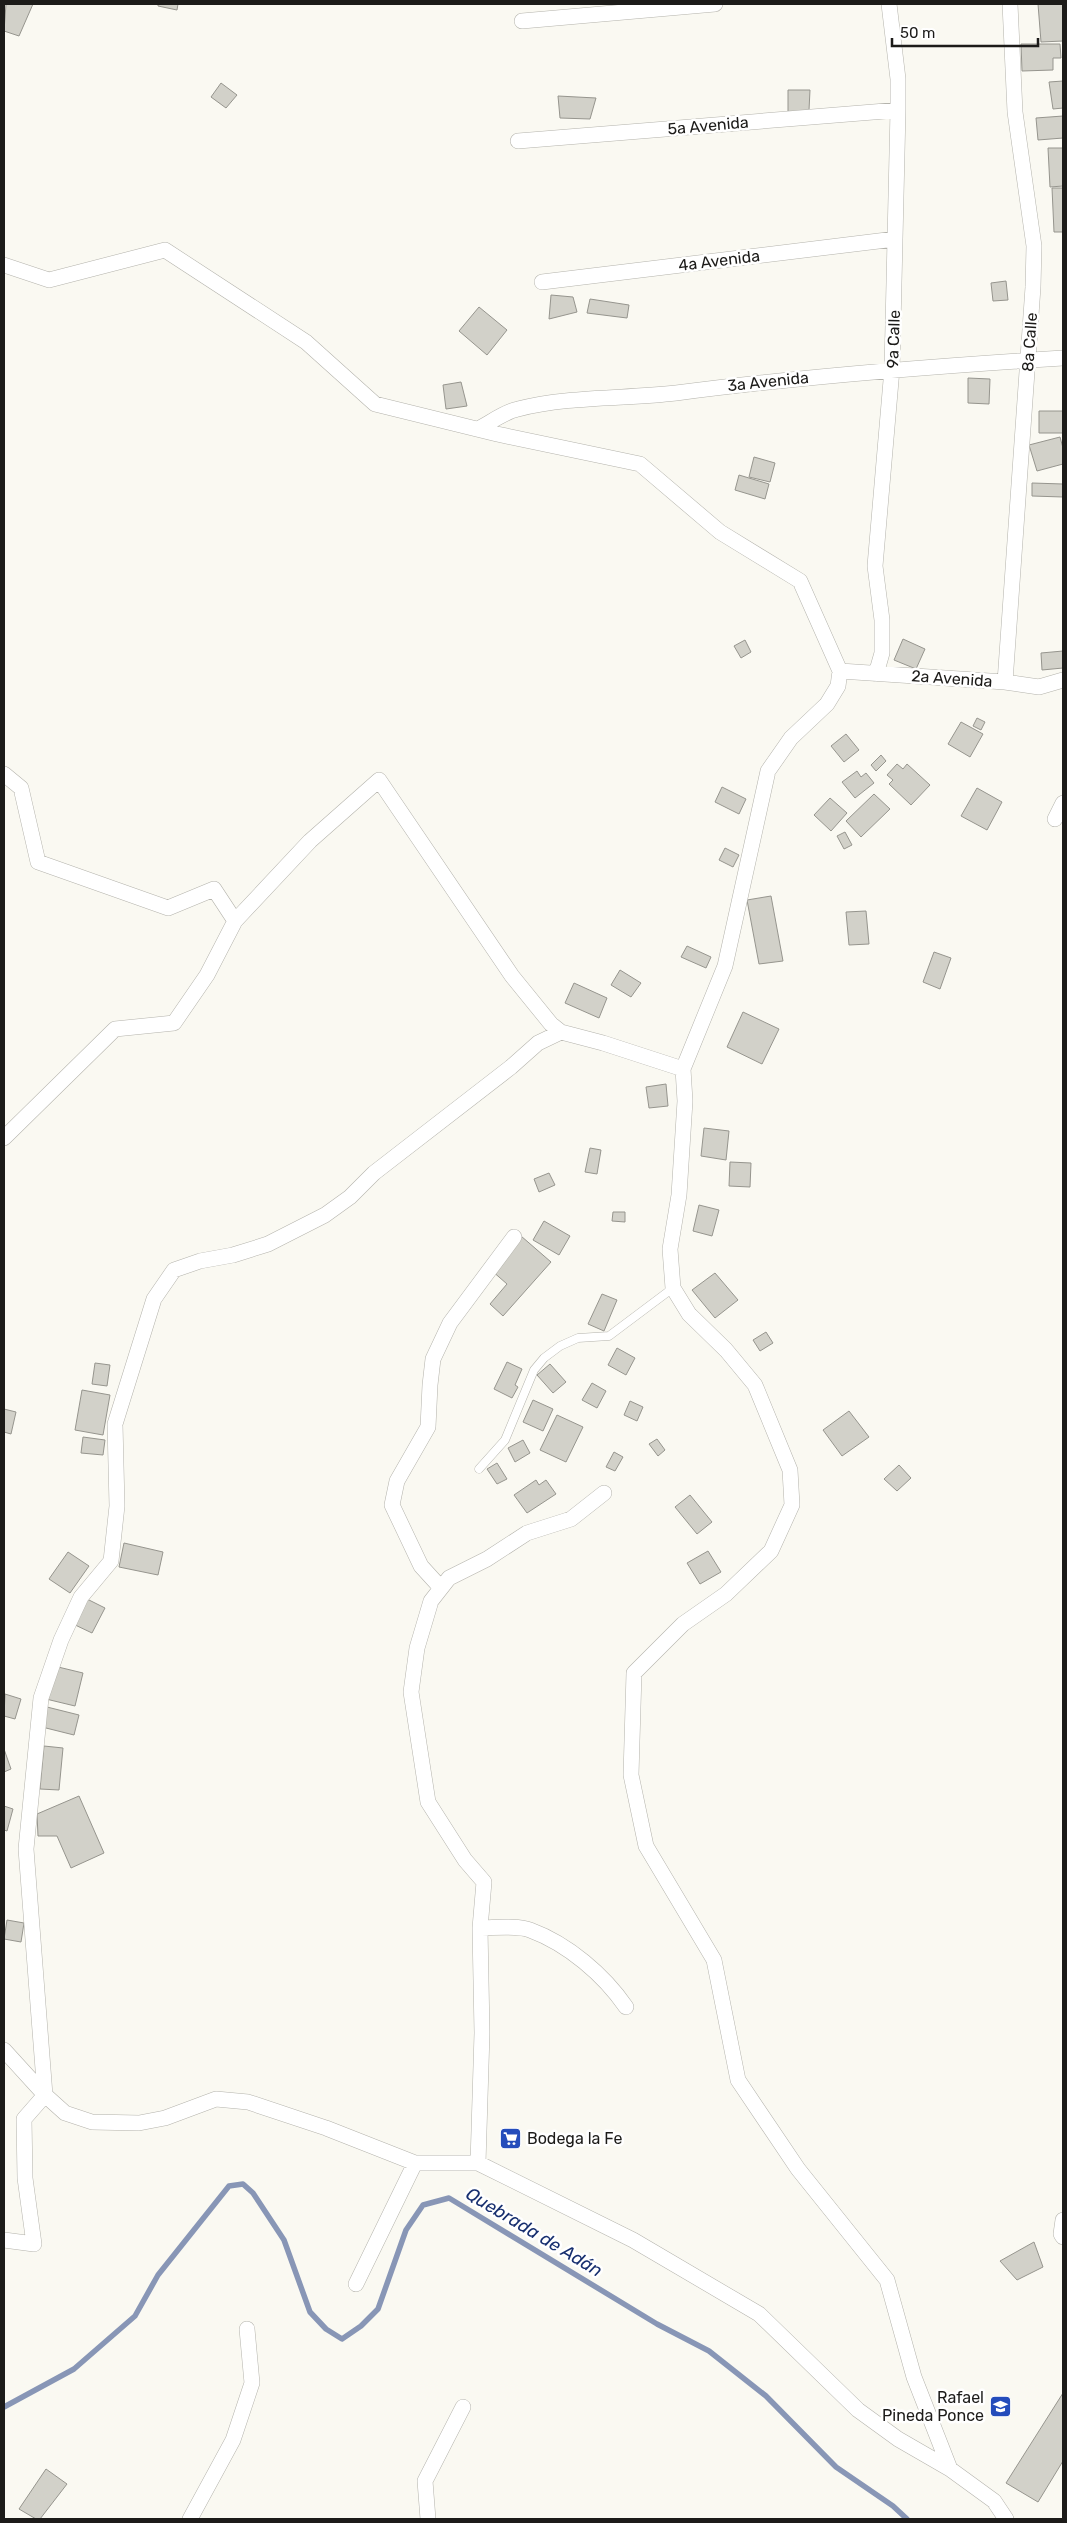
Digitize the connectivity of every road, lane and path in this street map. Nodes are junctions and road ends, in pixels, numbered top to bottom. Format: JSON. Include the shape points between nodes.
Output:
{"nodes":[{"id":1,"x":715,"y":4,"type":"edge"},
{"id":2,"x":889,"y":4,"type":"edge"},
{"id":3,"x":1010,"y":4,"type":"edge"},
{"id":4,"x":522,"y":21,"type":"dead end"},
{"id":5,"x":898,"y":110,"type":"junction"},
{"id":6,"x":518,"y":141,"type":"dead end"},
{"id":7,"x":895,"y":239,"type":"junction"},
{"id":8,"x":4,"y":265,"type":"edge"},
{"id":9,"x":542,"y":282,"type":"dead end"},
{"id":10,"x":1063,"y":358,"type":"edge"},
{"id":11,"x":1028,"y":360,"type":"junction"},
{"id":12,"x":892,"y":369,"type":"junction"},
{"id":13,"x":478,"y":429,"type":"junction"},
{"id":14,"x":840,"y":671,"type":"junction"},
{"id":15,"x":876,"y":674,"type":"junction"},
{"id":16,"x":1063,"y":680,"type":"edge"},
{"id":17,"x":1005,"y":682,"type":"junction"},
{"id":18,"x":4,"y":774,"type":"edge"},
{"id":19,"x":1063,"y":803,"type":"edge"},
{"id":20,"x":1055,"y":820,"type":"dead end"},
{"id":21,"x":236,"y":921,"type":"junction"},
{"id":22,"x":561,"y":1032,"type":"junction"},
{"id":23,"x":682,"y":1069,"type":"junction"},
{"id":24,"x":4,"y":1138,"type":"edge"},
{"id":25,"x":514,"y":1237,"type":"dead end"},
{"id":26,"x":673,"y":1288,"type":"junction"},
{"id":27,"x":479,"y":1469,"type":"dead end"},
{"id":28,"x":604,"y":1493,"type":"dead end"},
{"id":29,"x":441,"y":1588,"type":"junction"},
{"id":30,"x":480,"y":1928,"type":"junction"},
{"id":31,"x":626,"y":2007,"type":"dead end"},
{"id":32,"x":4,"y":2050,"type":"edge"},
{"id":33,"x":45,"y":2095,"type":"junction"},
{"id":34,"x":478,"y":2163,"type":"junction"},
{"id":35,"x":415,"y":2164,"type":"junction"},
{"id":36,"x":1063,"y":2220,"type":"edge"},
{"id":37,"x":1063,"y":2237,"type":"edge"},
{"id":38,"x":4,"y":2240,"type":"edge"},
{"id":39,"x":356,"y":2284,"type":"dead end"},
{"id":40,"x":247,"y":2329,"type":"dead end"},
{"id":41,"x":463,"y":2407,"type":"dead end"},
{"id":42,"x":950,"y":2470,"type":"junction"},
{"id":43,"x":190,"y":2519,"type":"edge"},
{"id":44,"x":428,"y":2519,"type":"edge"},
{"id":45,"x":1006,"y":2519,"type":"edge"}],
"edges":[{"from":1,"to":4,"type":"street"},
{"from":2,"to":5,"type":"street","name":"9a Calle","via":[[898,79]]},
{"from":3,"to":11,"type":"street","name":"8a Calle","via":[[1015,112],[1034,246]]},
{"from":5,"to":6,"type":"street","name":"5a Avenida"},
{"from":5,"to":7,"type":"street","name":"9a Calle"},
{"from":7,"to":9,"type":"street","name":"4a Avenida"},
{"from":7,"to":12,"type":"street","name":"9a Calle"},
{"from":8,"to":13,"type":"street","via":[[49,280],[165,250],[306,342],[375,404]]},
{"from":10,"to":11,"type":"street","name":"3a Avenida"},
{"from":11,"to":12,"type":"street","name":"3a Avenida"},
{"from":11,"to":17,"type":"street","name":"8a Calle"},
{"from":12,"to":13,"type":"street","name":"3a Avenida","via":[[517,409]]},
{"from":12,"to":15,"type":"street","name":"9a Calle","via":[[875,566],[882,620],[882,653]]},
{"from":13,"to":14,"type":"street","via":[[640,464],[720,532],[800,580]]},
{"from":14,"to":15,"type":"street","name":"2a Avenida"},
{"from":14,"to":23,"type":"street","via":[[838,686],[827,704],[791,738],[768,772],[725,966]]},
{"from":15,"to":17,"type":"street","name":"2a Avenida"},
{"from":16,"to":17,"type":"street","name":"2a Avenida","via":[[1039,687]]},
{"from":18,"to":21,"type":"street","via":[[21,788],[38,862],[168,908],[214,889]]},
{"from":19,"to":20,"type":"street"},
{"from":21,"to":22,"type":"street","via":[[310,841],[379,780],[512,976]]},
{"from":21,"to":24,"type":"street","via":[[207,975],[174,1023],[115,1029]]},
{"from":22,"to":23,"type":"street"},
{"from":22,"to":33,"type":"street","via":[[538,1043],[325,1214],[268,1244],[233,1255],[200,1260],[174,1270],[154,1299],[115,1424],[117,1506],[111,1561],[80,1597],[55,1654],[41,1698],[26,1849]]},
{"from":23,"to":26,"type":"street","via":[[684,1101],[679,1195],[670,1249]]},
{"from":25,"to":29,"type":"street","via":[[450,1323],[433,1359],[428,1427],[397,1481],[392,1505],[421,1566]]},
{"from":26,"to":27,"type":"lane","via":[[608,1336],[578,1338],[544,1358],[534,1370],[505,1440]]},
{"from":26,"to":42,"type":"street","via":[[689,1314],[726,1350],[755,1385],[790,1470],[792,1505],[771,1551],[726,1594],[683,1624],[634,1673],[632,1775],[646,1846],[714,1960],[738,2080],[798,2169],[887,2280],[914,2377]]},
{"from":28,"to":29,"type":"street","via":[[571,1518],[527,1533],[487,1559],[449,1578]]},
{"from":29,"to":30,"type":"street","via":[[431,1601],[417,1648],[411,1692],[428,1802],[465,1860],[484,1882]]},
{"from":30,"to":31,"type":"street","via":[[529,1929],[582,1959]]},
{"from":30,"to":34,"type":"street","via":[[482,2033]]},
{"from":32,"to":33,"type":"street"},
{"from":33,"to":35,"type":"street","via":[[65,2113],[92,2122],[116,2124],[165,2118],[216,2099],[248,2102],[326,2128]]},
{"from":33,"to":38,"type":"street","via":[[24,2118],[25,2178],[34,2244]]},
{"from":34,"to":35,"type":"street"},
{"from":34,"to":42,"type":"street","via":[[633,2240],[759,2314],[858,2410]]},
{"from":35,"to":39,"type":"street"},
{"from":36,"to":37,"type":"street"},
{"from":40,"to":43,"type":"street","via":[[252,2383],[233,2440]]},
{"from":41,"to":44,"type":"street","via":[[426,2481]]},
{"from":42,"to":45,"type":"street","via":[[994,2501]]}]}
